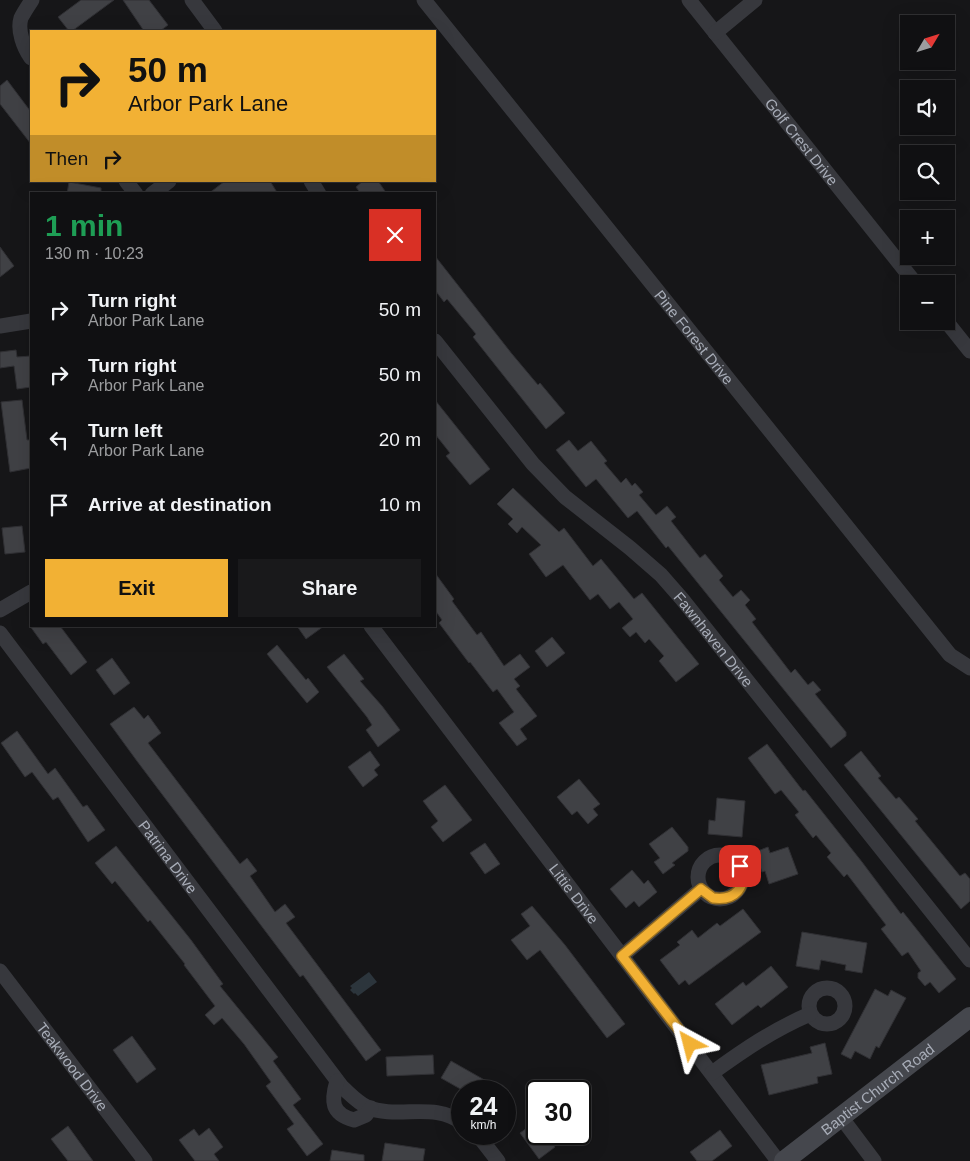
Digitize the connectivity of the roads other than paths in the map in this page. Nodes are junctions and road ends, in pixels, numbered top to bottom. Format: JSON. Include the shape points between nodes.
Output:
{"nodes":[{"id":1,"x":32,"y":0,"type":"edge"},
{"id":2,"x":192,"y":0,"type":"edge"},
{"id":3,"x":424,"y":0,"type":"edge"},
{"id":4,"x":689,"y":0,"type":"edge"},
{"id":5,"x":755,"y":0,"type":"edge"},
{"id":6,"x":214,"y":30,"type":"edge"},
{"id":7,"x":715,"y":33,"type":"junction"},
{"id":8,"x":30,"y":57,"type":"edge"},
{"id":9,"x":127,"y":182,"type":"edge"},
{"id":10,"x":168,"y":182,"type":"edge"},
{"id":11,"x":134,"y":192,"type":"edge"},
{"id":12,"x":155,"y":192,"type":"edge"},
{"id":13,"x":909,"y":275,"type":"edge"},
{"id":14,"x":30,"y":322,"type":"edge"},
{"id":15,"x":0,"y":326,"type":"edge"},
{"id":16,"x":953,"y":330,"type":"edge"},
{"id":17,"x":436,"y":342,"type":"edge"},
{"id":18,"x":970,"y":351,"type":"edge"},
{"id":19,"x":30,"y":593,"type":"edge"},
{"id":20,"x":0,"y":610,"type":"edge"},
{"id":21,"x":372,"y":627,"type":"edge"},
{"id":22,"x":0,"y":632,"type":"edge"},
{"id":23,"x":970,"y":668,"type":"edge"},
{"id":24,"x":701,"y":889,"type":"dead end"},
{"id":25,"x":622,"y":956,"type":"junction"},
{"id":26,"x":970,"y":960,"type":"edge"},
{"id":27,"x":0,"y":971,"type":"edge"},
{"id":28,"x":810,"y":1014,"type":"dead end"},
{"id":29,"x":970,"y":1017,"type":"edge"},
{"id":30,"x":712,"y":1073,"type":"junction"},
{"id":31,"x":337,"y":1081,"type":"junction"},
{"id":32,"x":372,"y":1108,"type":"junction"},
{"id":33,"x":451,"y":1116,"type":"edge"},
{"id":34,"x":841,"y":1118,"type":"junction"},
{"id":35,"x":486,"y":1145,"type":"edge"},
{"id":36,"x":145,"y":1161,"type":"edge"},
{"id":37,"x":498,"y":1161,"type":"edge"},
{"id":38,"x":778,"y":1161,"type":"edge"},
{"id":39,"x":784,"y":1161,"type":"edge"},
{"id":40,"x":874,"y":1161,"type":"edge"}],
"edges":[{"from":1,"to":8,"type":"street","via":[[21,20],[21,36]]},
{"from":2,"to":6,"type":"street"},
{"from":3,"to":23,"type":"street","name":"Pine Forest Drive","via":[[950,655]]},
{"from":4,"to":7,"type":"street","name":"Golf Crest Drive"},
{"from":5,"to":7,"type":"street"},
{"from":7,"to":13,"type":"street","name":"Golf Crest Drive"},
{"from":9,"to":11,"type":"street"},
{"from":10,"to":12,"type":"street"},
{"from":14,"to":15,"type":"street"},
{"from":16,"to":18,"type":"street"},
{"from":17,"to":26,"type":"street","name":"Fawnhaven Drive","via":[[533,464],[565,497],[661,575],[682,599]]},
{"from":19,"to":20,"type":"street"},
{"from":21,"to":25,"type":"street","name":"Littie Drive"},
{"from":22,"to":31,"type":"street","name":"Patrina Drive"},
{"from":24,"to":25,"type":"street"},
{"from":25,"to":30,"type":"street","name":"Littie Drive"},
{"from":27,"to":36,"type":"street","name":"Teakwood Drive"},
{"from":28,"to":30,"type":"street","via":[[781,1026]]},
{"from":29,"to":34,"type":"street","name":"Baptist Church Road"},
{"from":30,"to":38,"type":"street","name":"Littie Drive"},
{"from":31,"to":32,"type":"street","name":"Patrina Drive","via":[[360,1103]]},
{"from":31,"to":32,"type":"street","via":[[333,1093],[334,1106],[339,1114],[354,1120]]},
{"from":32,"to":33,"type":"street","name":"Patrina Drive","via":[[428,1111]]},
{"from":34,"to":39,"type":"street","name":"Baptist Church Road"},
{"from":34,"to":40,"type":"street"},
{"from":35,"to":37,"type":"street"}]}
